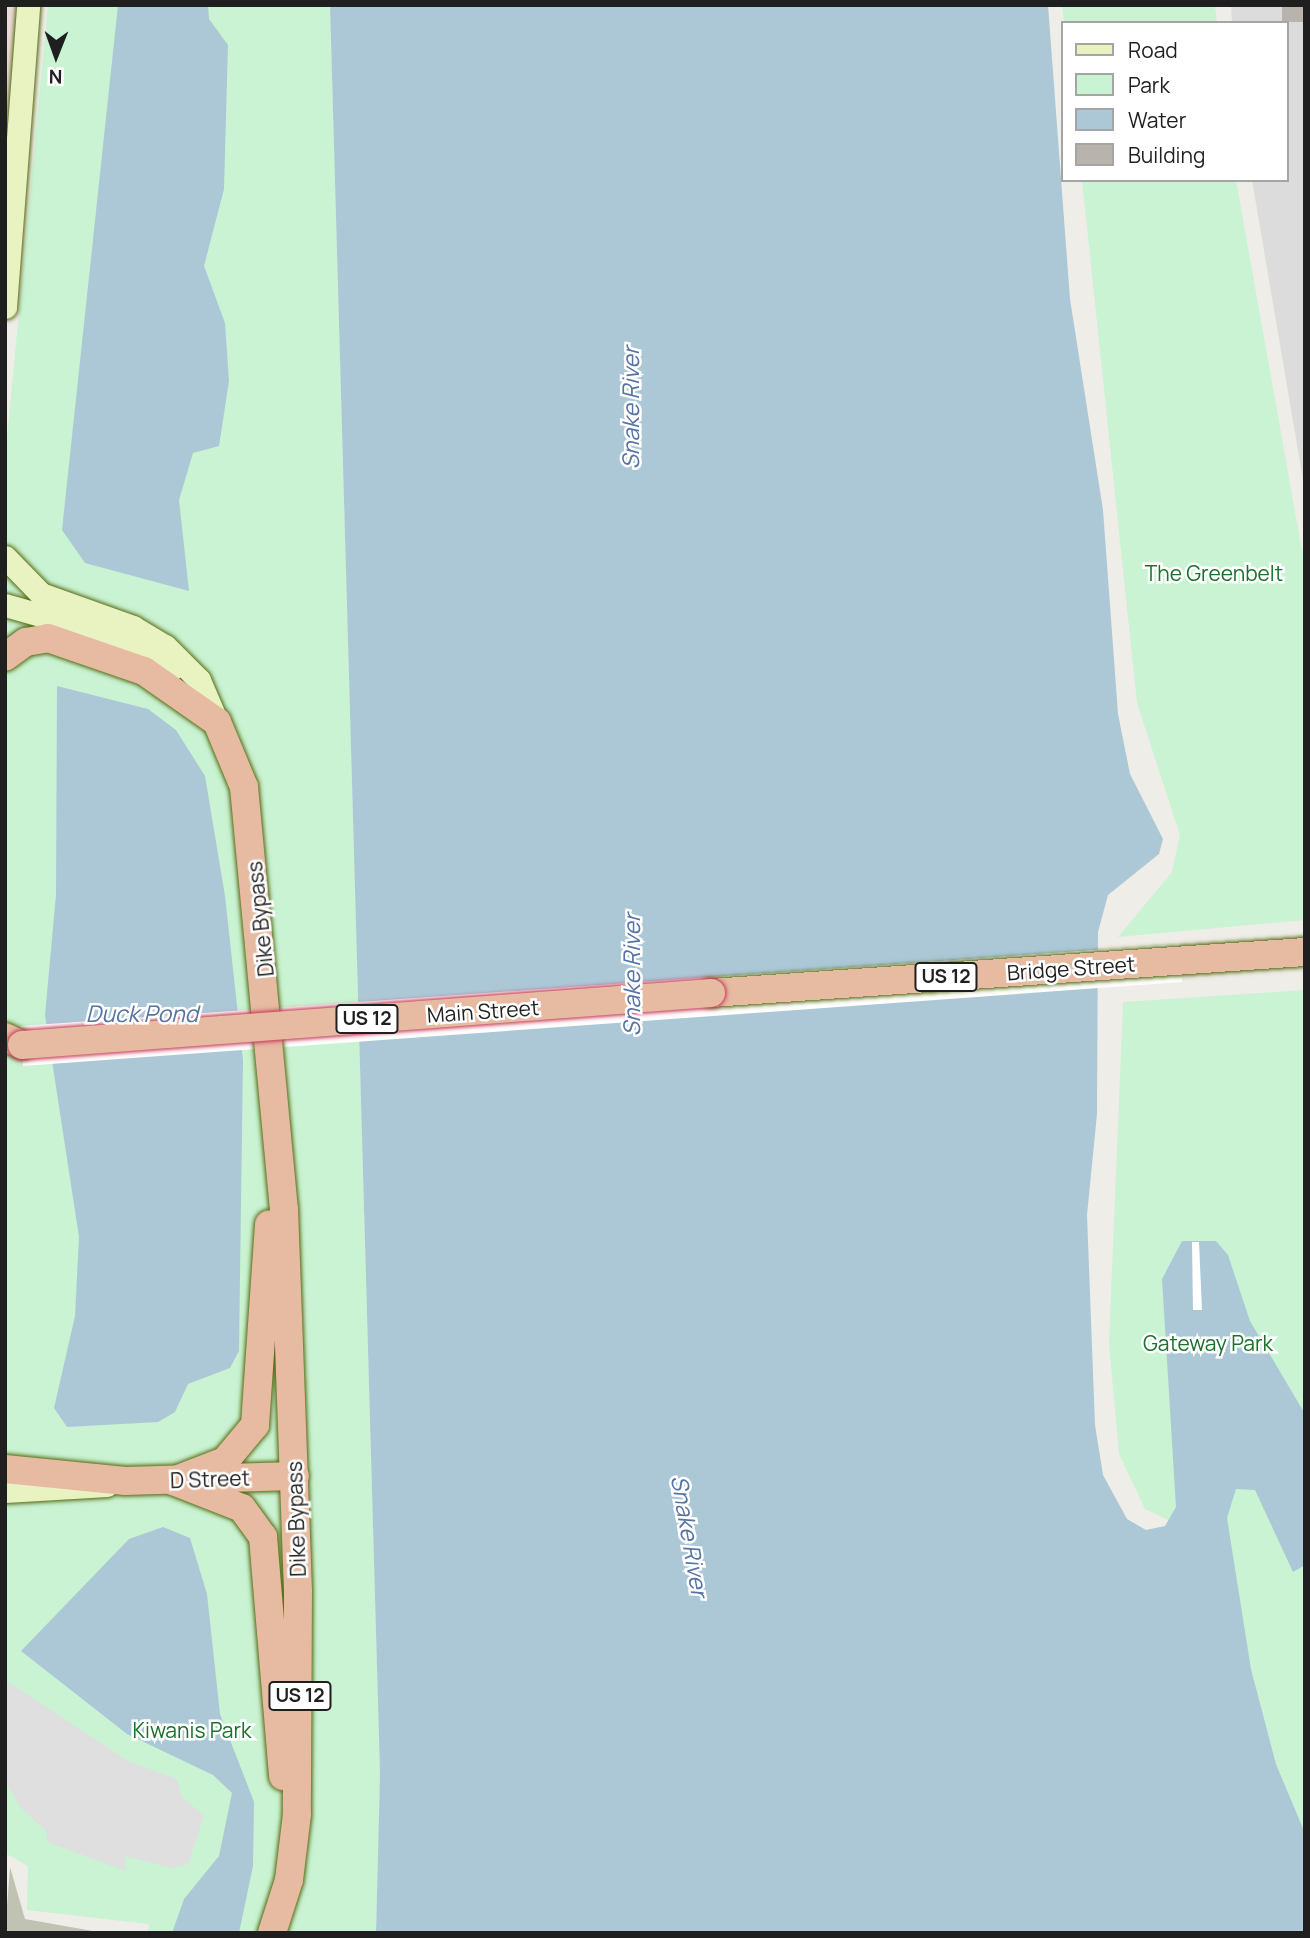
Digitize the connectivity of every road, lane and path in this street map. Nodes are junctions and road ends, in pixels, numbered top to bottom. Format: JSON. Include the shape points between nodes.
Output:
{"nodes":[{"id":1,"x":28,"y":5,"type":"edge"},
{"id":2,"x":5,"y":307,"type":"edge"},
{"id":3,"x":5,"y":557,"type":"edge"},
{"id":4,"x":5,"y":605,"type":"edge"},
{"id":5,"x":5,"y":657,"type":"edge"},
{"id":6,"x":217,"y":722,"type":"junction"},
{"id":7,"x":1305,"y":952,"type":"edge"},
{"id":8,"x":712,"y":993,"type":"joint"},
{"id":9,"x":11,"y":1045,"type":"edge"},
{"id":10,"x":275,"y":1122,"type":"junction"},
{"id":11,"x":269,"y":1210,"type":"junction"},
{"id":12,"x":5,"y":1469,"type":"edge"},
{"id":13,"x":286,"y":1477,"type":"junction"},
{"id":14,"x":125,"y":1481,"type":"junction"},
{"id":15,"x":173,"y":1481,"type":"junction"},
{"id":16,"x":5,"y":1491,"type":"edge"},
{"id":17,"x":283,"y":1779,"type":"junction"},
{"id":18,"x":275,"y":1923,"type":"edge"}],
"edges":[{"from":1,"to":2,"type":"main road"},
{"from":3,"to":6,"type":"main road","via":[[41,594],[133,627],[165,646],[208,693]]},
{"from":4,"to":6,"type":"main road","via":[[144,651],[189,686]]},
{"from":5,"to":6,"type":"highway","via":[[40,639],[78,643],[144,671]]},
{"from":6,"to":10,"type":"highway","name":"Dike Bypass","number":"US 12","via":[[238,768],[249,818]]},
{"from":7,"to":8,"type":"highway","name":"Bridge Street","number":"US 12"},
{"from":8,"to":9,"type":"highway","name":"Main Street","number":"US 12","bridge":true},
{"from":10,"to":11,"type":"highway","name":"Dike Bypass","number":"US 12"},
{"from":10,"to":13,"type":"highway","name":"Dike Bypass","number":"US 12"},
{"from":11,"to":13,"type":"highway","name":"Dike Bypass","number":"US 12"},
{"from":11,"to":15,"type":"highway","via":[[254,1424],[225,1461]]},
{"from":12,"to":14,"type":"highway","name":"D Street"},
{"from":13,"to":15,"type":"highway","name":"D Street"},
{"from":13,"to":17,"type":"highway","name":"Dike Bypass","number":"US 12"},
{"from":13,"to":18,"type":"highway","name":"Dike Bypass","number":"US 12","via":[[299,1779],[293,1855]]},
{"from":14,"to":15,"type":"highway","name":"D Street"},
{"from":14,"to":16,"type":"main road","name":"D Street","via":[[79,1490]]},
{"from":15,"to":17,"type":"highway","via":[[242,1508],[263,1537]]},
{"from":17,"to":18,"type":"highway","name":"Dike Bypass","number":"US 12"}]}
